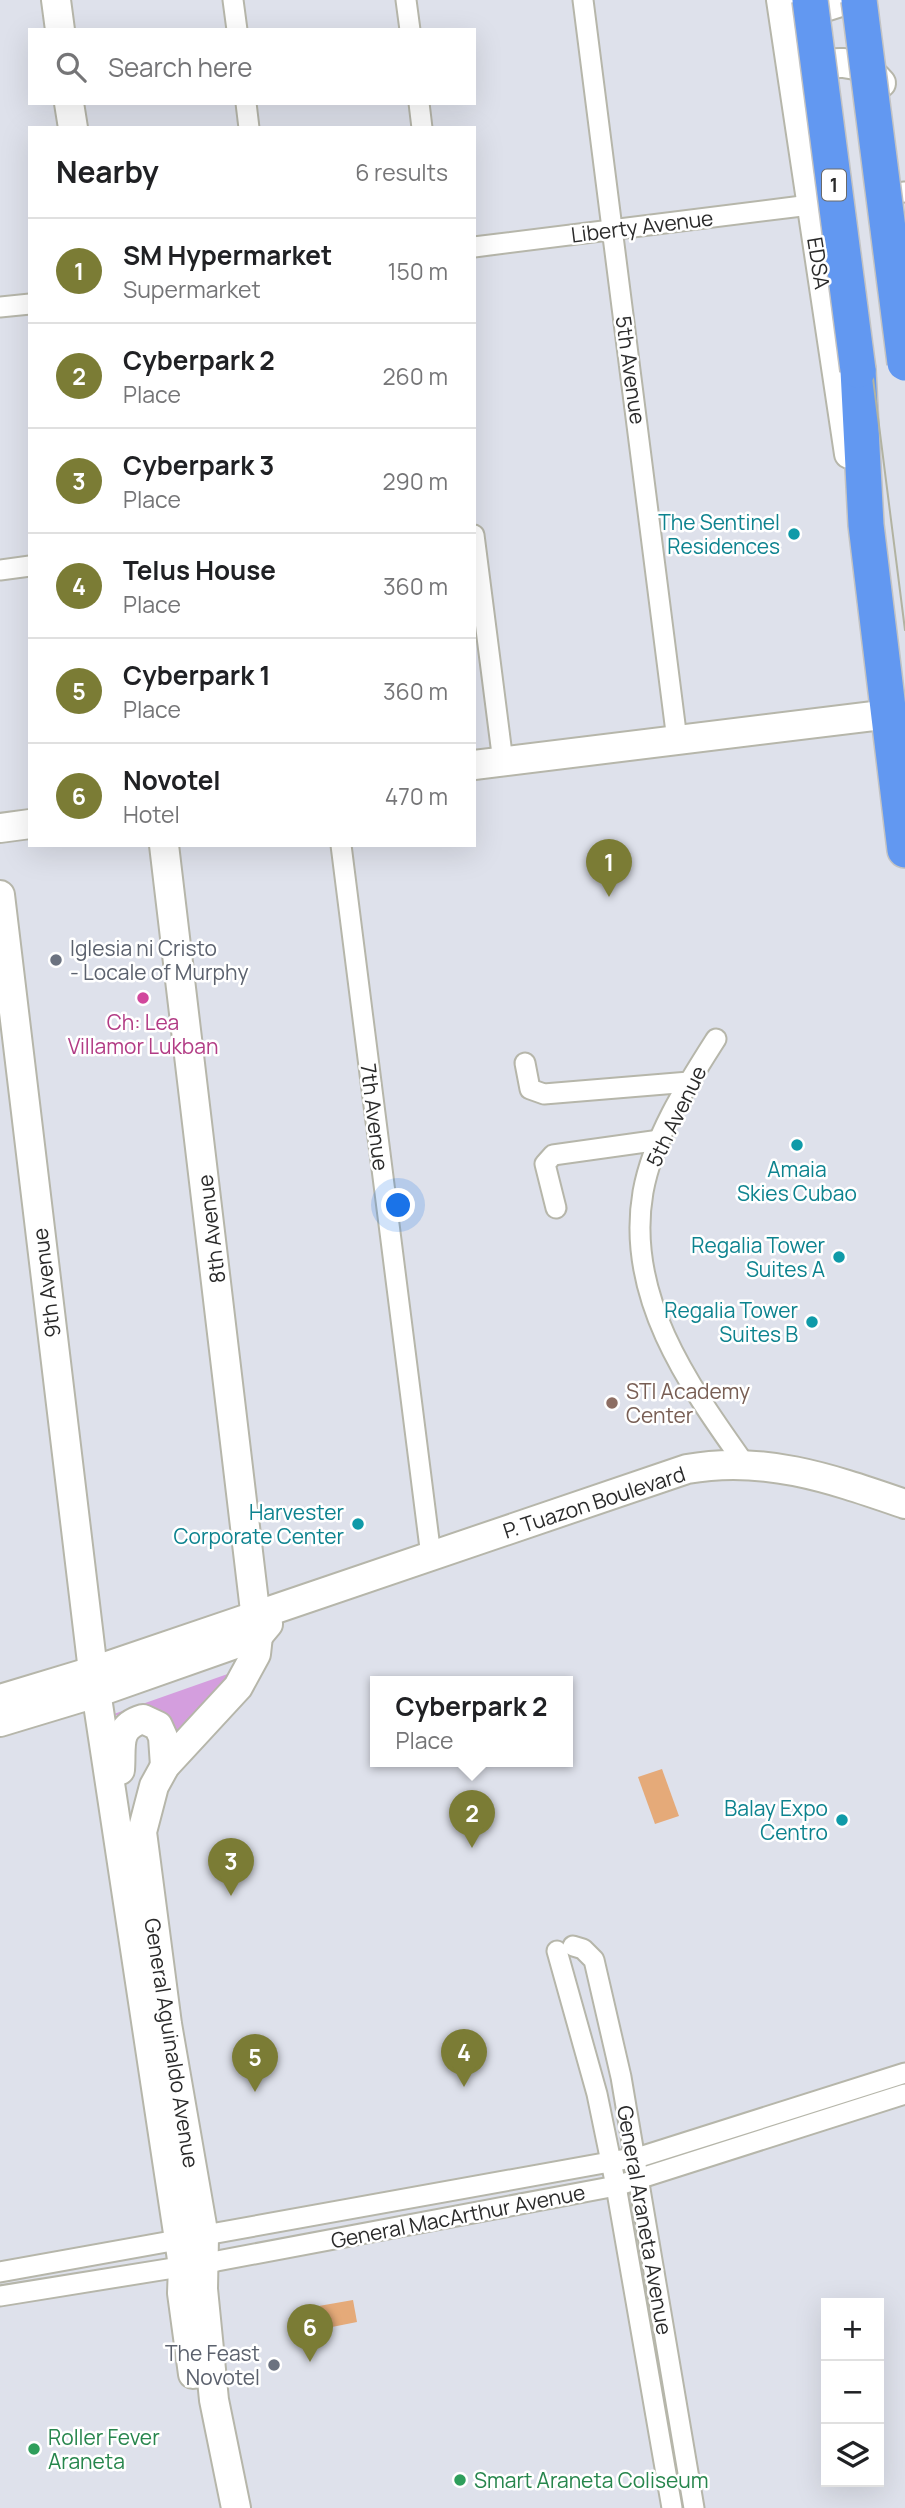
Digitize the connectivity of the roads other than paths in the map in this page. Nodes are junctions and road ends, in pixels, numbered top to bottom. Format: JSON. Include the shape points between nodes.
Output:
{"nodes":[{"id":1,"x":56,"y":0,"type":"edge"},
{"id":2,"x":233,"y":0,"type":"edge"},
{"id":3,"x":406,"y":0,"type":"edge"},
{"id":4,"x":583,"y":0,"type":"edge"},
{"id":5,"x":781,"y":0,"type":"edge"},
{"id":6,"x":797,"y":0,"type":"edge"},
{"id":7,"x":810,"y":0,"type":"edge"},
{"id":8,"x":847,"y":0,"type":"edge"},
{"id":9,"x":859,"y":0,"type":"edge"},
{"id":10,"x":873,"y":0,"type":"edge"},
{"id":11,"x":60,"y":28,"type":"edge"},
{"id":12,"x":237,"y":28,"type":"edge"},
{"id":13,"x":410,"y":28,"type":"edge"},
{"id":14,"x":885,"y":88,"type":"junction"},
{"id":15,"x":793,"y":94,"type":"junction"},
{"id":16,"x":69,"y":105,"type":"edge"},
{"id":17,"x":246,"y":105,"type":"edge"},
{"id":18,"x":419,"y":105,"type":"edge"},
{"id":19,"x":72,"y":126,"type":"edge"},
{"id":20,"x":249,"y":126,"type":"edge"},
{"id":21,"x":422,"y":126,"type":"edge"},
{"id":22,"x":901,"y":192,"type":"edge"},
{"id":23,"x":810,"y":205,"type":"junction"},
{"id":24,"x":612,"y":230,"type":"junction"},
{"id":25,"x":905,"y":246,"type":"edge"},
{"id":26,"x":476,"y":247,"type":"edge"},
{"id":27,"x":28,"y":303,"type":"edge"},
{"id":28,"x":0,"y":307,"type":"edge"},
{"id":29,"x":905,"y":363,"type":"edge"},
{"id":30,"x":866,"y":525,"type":"junction"},
{"id":31,"x":476,"y":551,"type":"edge"},
{"id":32,"x":28,"y":566,"type":"edge"},
{"id":33,"x":0,"y":569,"type":"edge"},
{"id":34,"x":890,"y":714,"type":"junction"},
{"id":35,"x":677,"y":740,"type":"junction"},
{"id":36,"x":503,"y":762,"type":"junction"},
{"id":37,"x":476,"y":765,"type":"edge"},
{"id":38,"x":28,"y":824,"type":"edge"},
{"id":39,"x":0,"y":828,"type":"edge"},
{"id":40,"x":164,"y":847,"type":"edge"},
{"id":41,"x":341,"y":847,"type":"edge"},
{"id":42,"x":905,"y":850,"type":"edge"},
{"id":43,"x":0,"y":895,"type":"edge"},
{"id":44,"x":716,"y":1040,"type":"dead end"},
{"id":45,"x":525,"y":1063,"type":"dead end"},
{"id":46,"x":689,"y":1082,"type":"junction"},
{"id":47,"x":660,"y":1140,"type":"junction"},
{"id":48,"x":556,"y":1208,"type":"dead end"},
{"id":49,"x":744,"y":1463,"type":"junction"},
{"id":50,"x":905,"y":1504,"type":"edge"},
{"id":51,"x":431,"y":1556,"type":"junction"},
{"id":52,"x":258,"y":1625,"type":"junction"},
{"id":53,"x":94,"y":1682,"type":"junction"},
{"id":54,"x":0,"y":1699,"type":"edge"},
{"id":55,"x":0,"y":1722,"type":"edge"},
{"id":56,"x":165,"y":1766,"type":"junction"},
{"id":57,"x":113,"y":1806,"type":"junction"},
{"id":58,"x":905,"y":2073,"type":"edge"},
{"id":59,"x":905,"y":2094,"type":"edge"},
{"id":60,"x":634,"y":2158,"type":"junction"},
{"id":61,"x":610,"y":2162,"type":"junction"},
{"id":62,"x":639,"y":2180,"type":"junction"},
{"id":63,"x":616,"y":2186,"type":"junction"},
{"id":64,"x":192,"y":2251,"type":"junction"},
{"id":65,"x":0,"y":2272,"type":"edge"},
{"id":66,"x":0,"y":2296,"type":"edge"},
{"id":67,"x":216,"y":2508,"type":"edge"},
{"id":68,"x":236,"y":2508,"type":"edge"},
{"id":69,"x":672,"y":2508,"type":"edge"},
{"id":70,"x":694,"y":2508,"type":"edge"}],
"edges":[{"from":1,"to":11,"type":"street"},
{"from":2,"to":12,"type":"street"},
{"from":3,"to":13,"type":"street"},
{"from":4,"to":24,"type":"street","name":"5th Avenue"},
{"from":5,"to":15,"type":"street","name":"EDSA","number":"1"},
{"from":6,"to":8,"type":"street","via":[[817,6]]},
{"from":7,"to":30,"type":"highway","name":"EDSA","number":"1","bridge":true,"via":[[858,370]]},
{"from":9,"to":29,"type":"highway","bridge":true},
{"from":10,"to":14,"type":"street"},
{"from":14,"to":15,"type":"street","via":[[863,68],[833,63],[812,71]]},
{"from":14,"to":22,"type":"street"},
{"from":15,"to":23,"type":"street","name":"EDSA","number":"1"},
{"from":16,"to":19,"type":"street"},
{"from":17,"to":20,"type":"street"},
{"from":18,"to":21,"type":"street"},
{"from":22,"to":25,"type":"street"},
{"from":23,"to":24,"type":"street","name":"Liberty Avenue"},
{"from":23,"to":30,"type":"street","name":"EDSA","number":"1","via":[[848,451]]},
{"from":24,"to":26,"type":"street","name":"Liberty Avenue"},
{"from":24,"to":35,"type":"street","name":"5th Avenue"},
{"from":27,"to":28,"type":"street"},
{"from":30,"to":34,"type":"highway","name":"EDSA","number":"1"},
{"from":31,"to":36,"type":"street"},
{"from":32,"to":33,"type":"street"},
{"from":34,"to":35,"type":"street"},
{"from":34,"to":42,"type":"highway","name":"EDSA","number":"1"},
{"from":35,"to":36,"type":"street"},
{"from":36,"to":37,"type":"street"},
{"from":38,"to":39,"type":"street"},
{"from":40,"to":52,"type":"street","name":"8th Avenue"},
{"from":41,"to":51,"type":"street","name":"7th Avenue"},
{"from":43,"to":53,"type":"street","name":"9th Avenue"},
{"from":44,"to":46,"type":"street","name":"5th Avenue"},
{"from":45,"to":46,"type":"street","via":[[530,1089],[544,1094]]},
{"from":46,"to":47,"type":"street","name":"5th Avenue"},
{"from":47,"to":48,"type":"street","via":[[553,1155],[545,1164]]},
{"from":47,"to":49,"type":"street","name":"5th Avenue","via":[[643,1193],[642,1216],[644,1262],[654,1310],[694,1393]]},
{"from":49,"to":50,"type":"street","name":"P. Tuazon Boulevard","via":[[809,1472]]},
{"from":49,"to":51,"type":"street","name":"P. Tuazon Boulevard","via":[[687,1469]]},
{"from":51,"to":52,"type":"street","name":"P. Tuazon Boulevard","via":[[287,1603]]},
{"from":52,"to":53,"type":"street","name":"P. Tuazon Boulevard"},
{"from":52,"to":56,"type":"street","name":"General Aguinaldo Avenue","via":[[256,1654],[238,1687]]},
{"from":53,"to":54,"type":"street","name":"P. Tuazon Boulevard"},
{"from":53,"to":55,"type":"street","name":"P. Tuazon Boulevard"},
{"from":53,"to":57,"type":"street","name":"General Aguinaldo Avenue"},
{"from":56,"to":57,"type":"street","via":[[159,1726],[143,1719],[130,1723],[122,1731]]},
{"from":56,"to":64,"type":"street","name":"General Aguinaldo Avenue","via":[[154,1786],[142,1832]]},
{"from":57,"to":64,"type":"street","name":"General Aguinaldo Avenue"},
{"from":58,"to":60,"type":"street","name":"General MacArthur Avenue"},
{"from":59,"to":62,"type":"street","name":"General MacArthur Avenue"},
{"from":60,"to":61,"type":"street","name":"General MacArthur Avenue"},
{"from":60,"to":61,"type":"street","name":"General Araneta Avenue","via":[[594,1960],[583,1949],[565,1949]]},
{"from":60,"to":62,"type":"street","name":"General Araneta Avenue"},
{"from":61,"to":63,"type":"street","name":"General Araneta Avenue"},
{"from":61,"to":64,"type":"street","name":"General MacArthur Avenue"},
{"from":62,"to":63,"type":"street","name":"General MacArthur Avenue"},
{"from":62,"to":70,"type":"street","name":"General Araneta Avenue"},
{"from":63,"to":64,"type":"street","name":"General MacArthur Avenue"},
{"from":63,"to":69,"type":"street","name":"General Araneta Avenue"},
{"from":64,"to":65,"type":"street","name":"General MacArthur Avenue"},
{"from":64,"to":66,"type":"street","name":"General MacArthur Avenue"},
{"from":64,"to":67,"type":"street","name":"General Aguinaldo Avenue","via":[[182,2293]]},
{"from":64,"to":68,"type":"street","name":"General Aguinaldo Avenue","via":[[203,2289],[214,2400]]}]}
